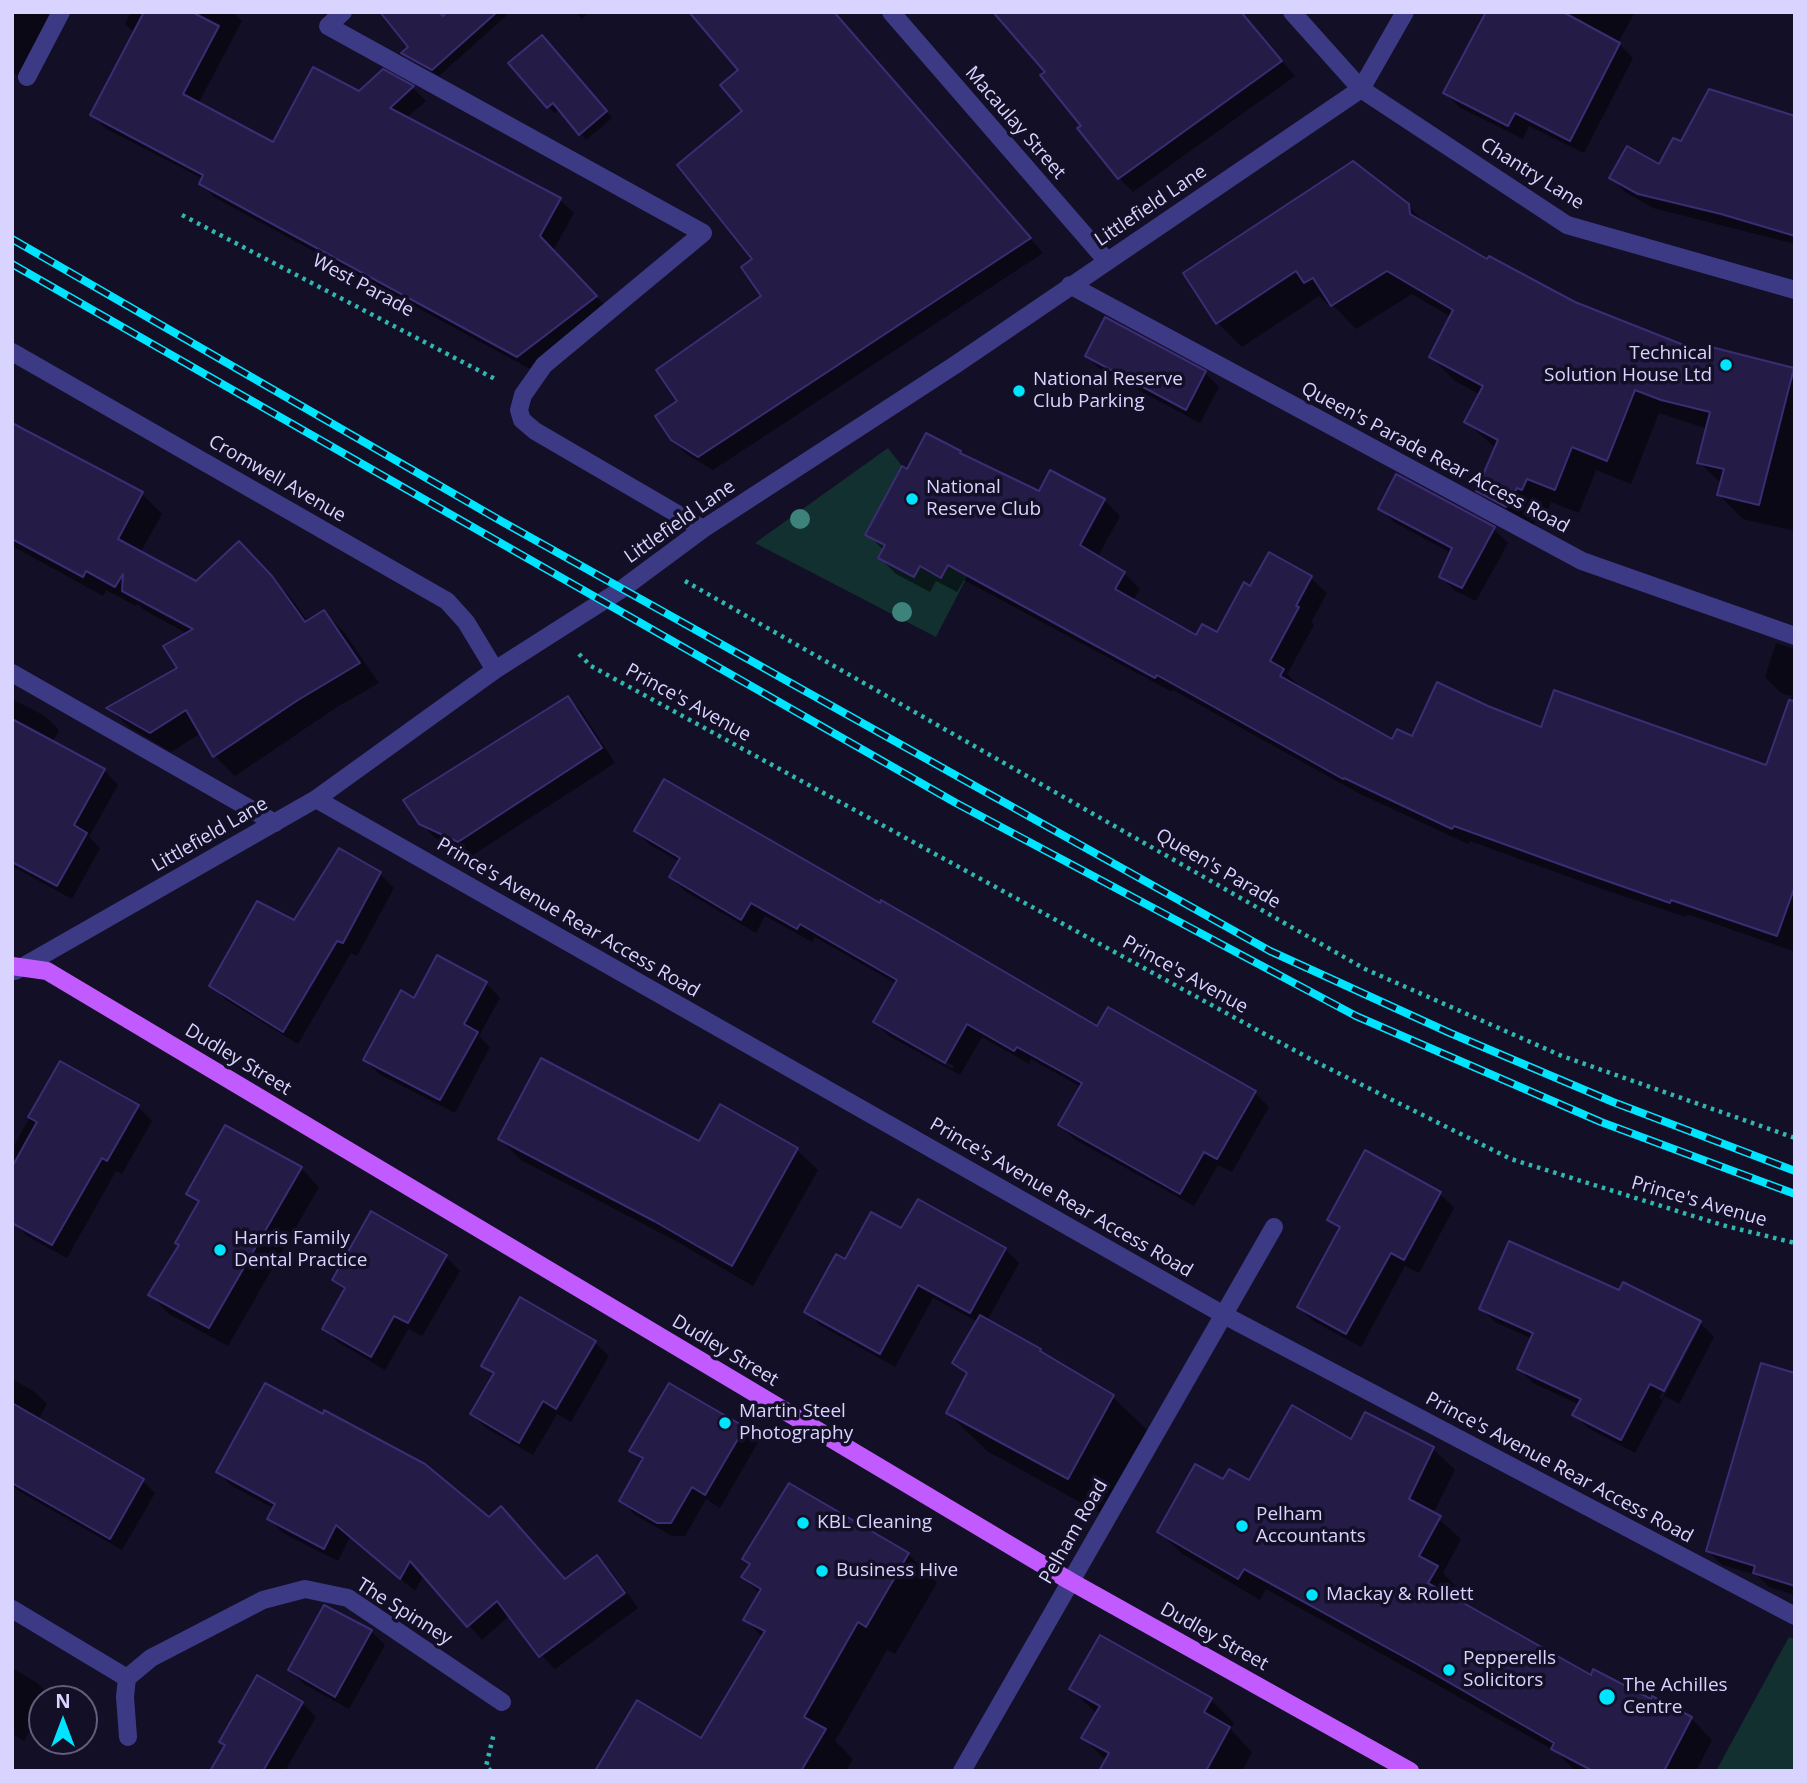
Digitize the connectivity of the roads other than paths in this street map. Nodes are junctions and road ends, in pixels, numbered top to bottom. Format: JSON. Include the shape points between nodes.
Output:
{"nodes":[{"id":1,"x":61,"y":12,"type":"edge"},
{"id":2,"x":343,"y":12,"type":"edge"},
{"id":3,"x":891,"y":12,"type":"edge"},
{"id":4,"x":1292,"y":12,"type":"edge"},
{"id":5,"x":1405,"y":12,"type":"edge"},
{"id":6,"x":27,"y":77,"type":"dead end"},
{"id":7,"x":1361,"y":89,"type":"junction"},
{"id":8,"x":1107,"y":261,"type":"junction"},
{"id":9,"x":1070,"y":285,"type":"junction"},
{"id":10,"x":1795,"y":290,"type":"edge"},
{"id":11,"x":12,"y":352,"type":"edge"},
{"id":12,"x":703,"y":529,"type":"junction"},
{"id":13,"x":1795,"y":636,"type":"edge"},
{"id":14,"x":495,"y":670,"type":"junction"},
{"id":15,"x":12,"y":673,"type":"edge"},
{"id":16,"x":316,"y":799,"type":"junction"},
{"id":17,"x":275,"y":822,"type":"junction"},
{"id":18,"x":15,"y":969,"type":"edge"},
{"id":19,"x":1274,"y":1227,"type":"dead end"},
{"id":20,"x":1224,"y":1315,"type":"junction"},
{"id":21,"x":1070,"y":1581,"type":"junction"},
{"id":22,"x":12,"y":1609,"type":"edge"},
{"id":23,"x":1795,"y":1616,"type":"edge"},
{"id":24,"x":127,"y":1678,"type":"junction"},
{"id":25,"x":502,"y":1702,"type":"road end"},
{"id":26,"x":128,"y":1737,"type":"dead end"},
{"id":27,"x":962,"y":1771,"type":"edge"},
{"id":28,"x":1410,"y":1771,"type":"edge"}],
"edges":[{"from":1,"to":6,"type":"street"},
{"from":2,"to":12,"type":"street","via":[[328,26],[703,233],[544,365],[523,395],[519,410],[522,420],[535,431]]},
{"from":3,"to":8,"type":"street","name":"Macaulay Street"},
{"from":4,"to":7,"type":"street","name":"Chantry Lane"},
{"from":5,"to":7,"type":"street"},
{"from":7,"to":8,"type":"street","name":"Littlefield Lane"},
{"from":7,"to":10,"type":"street","name":"Chantry Lane","via":[[1567,225]]},
{"from":8,"to":9,"type":"street","name":"Littlefield Lane"},
{"from":9,"to":12,"type":"street","name":"Littlefield Lane"},
{"from":9,"to":13,"type":"street","name":"Queen's Parade Rear Access Road","via":[[1581,561]]},
{"from":11,"to":14,"type":"street","name":"Cromwell Avenue","via":[[447,601],[467,622]]},
{"from":12,"to":14,"type":"street","name":"Littlefield Lane","via":[[604,601]]},
{"from":14,"to":16,"type":"street","name":"Littlefield Lane"},
{"from":15,"to":17,"type":"street"},
{"from":16,"to":17,"type":"street","name":"Littlefield Lane"},
{"from":16,"to":20,"type":"street","name":"Prince's Avenue Rear Access Road"},
{"from":17,"to":18,"type":"street","name":"Littlefield Lane"},
{"from":18,"to":21,"type":"main road","name":"Dudley Street","via":[[47,971]]},
{"from":19,"to":20,"type":"street","name":"Pelham Road"},
{"from":20,"to":21,"type":"street","name":"Pelham Road"},
{"from":20,"to":23,"type":"street","name":"Prince's Avenue Rear Access Road"},
{"from":21,"to":27,"type":"street","name":"Pelham Road"},
{"from":21,"to":28,"type":"main road","name":"Dudley Street"},
{"from":22,"to":24,"type":"street"},
{"from":24,"to":25,"type":"street","name":"The Spinney","via":[[152,1658],[263,1600],[305,1589],[348,1598]]},
{"from":24,"to":26,"type":"street"}]}
